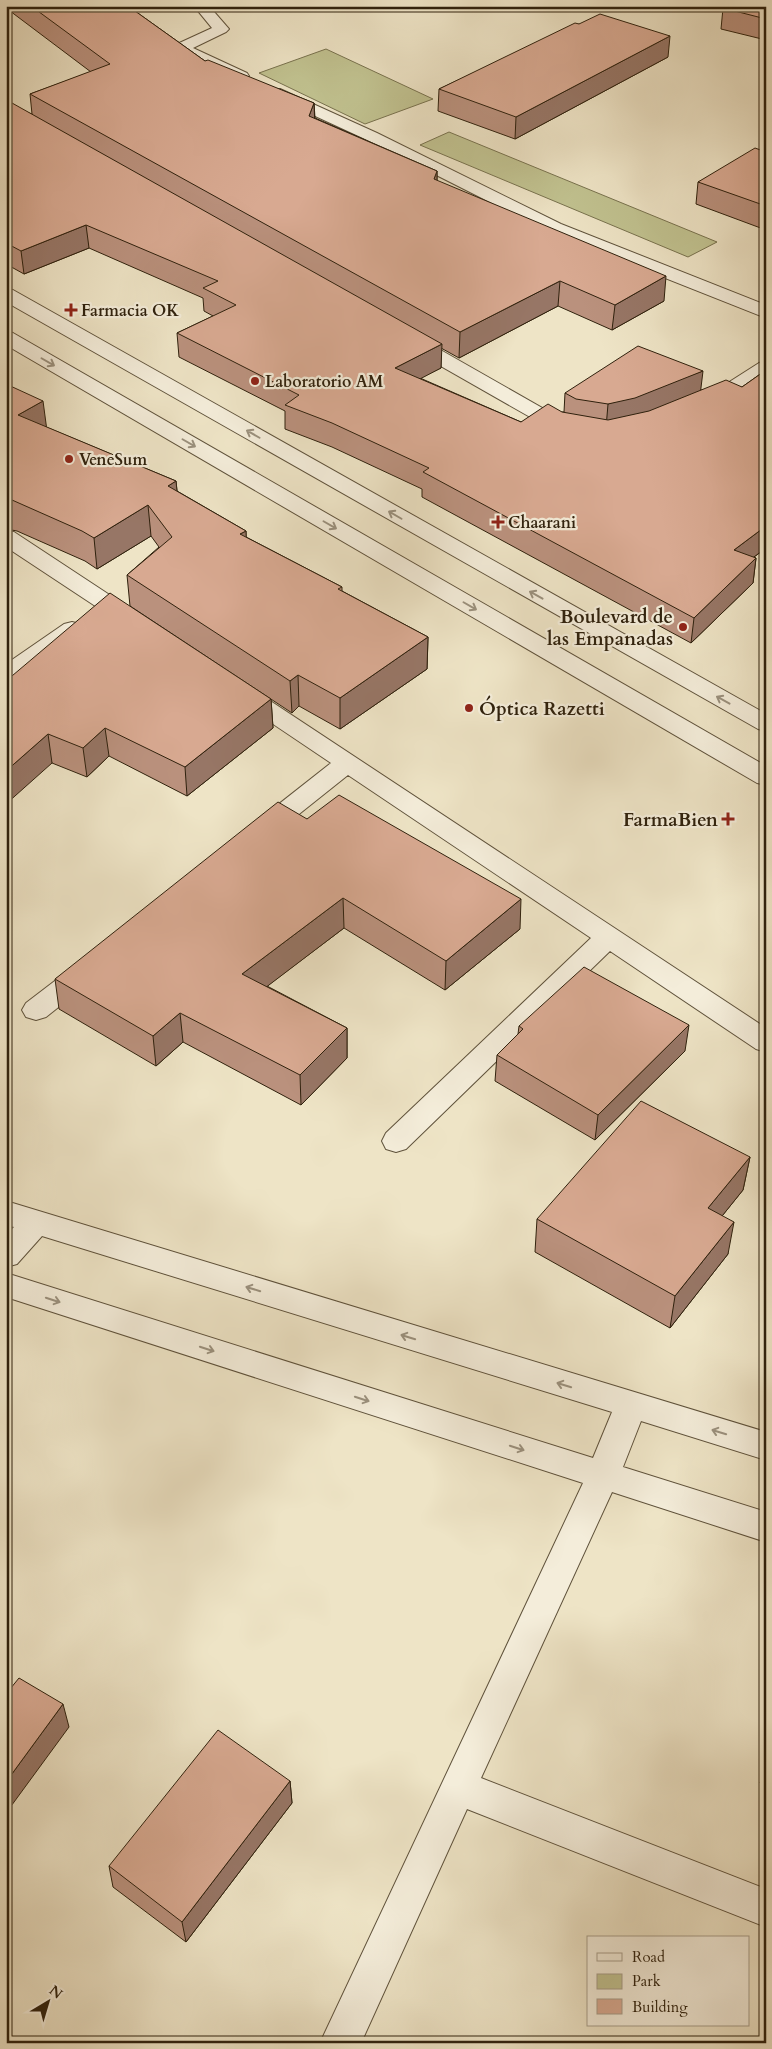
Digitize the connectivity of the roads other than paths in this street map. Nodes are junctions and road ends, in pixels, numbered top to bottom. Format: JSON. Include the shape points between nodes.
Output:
{"nodes":[{"id":1,"x":201,"y":6,"type":"edge"},
{"id":2,"x":6,"y":294,"type":"edge"},
{"id":3,"x":766,"y":312,"type":"edge"},
{"id":4,"x":395,"y":332,"type":"edge"},
{"id":5,"x":6,"y":337,"type":"edge"},
{"id":6,"x":766,"y":367,"type":"edge"},
{"id":7,"x":684,"y":412,"type":"edge"},
{"id":8,"x":587,"y":433,"type":"edge"},
{"id":9,"x":6,"y":537,"type":"edge"},
{"id":10,"x":108,"y":604,"type":"junction"},
{"id":11,"x":149,"y":631,"type":"edge"},
{"id":12,"x":6,"y":675,"type":"edge"},
{"id":13,"x":223,"y":681,"type":"edge"},
{"id":14,"x":766,"y":724,"type":"edge"},
{"id":15,"x":347,"y":763,"type":"junction"},
{"id":16,"x":766,"y":777,"type":"edge"},
{"id":17,"x":238,"y":850,"type":"edge"},
{"id":18,"x":608,"y":937,"type":"junction"},
{"id":19,"x":106,"y":955,"type":"edge"},
{"id":20,"x":36,"y":1010,"type":"dead end"},
{"id":21,"x":766,"y":1042,"type":"edge"},
{"id":22,"x":396,"y":1141,"type":"dead end"},
{"id":23,"x":6,"y":1213,"type":"edge"},
{"id":24,"x":36,"y":1223,"type":"junction"},
{"id":25,"x":6,"y":1255,"type":"edge"},
{"id":26,"x":6,"y":1285,"type":"edge"},
{"id":27,"x":631,"y":1405,"type":"junction"},
{"id":28,"x":763,"y":1437,"type":"edge"},
{"id":29,"x":603,"y":1475,"type":"junction"},
{"id":30,"x":766,"y":1527,"type":"edge"},
{"id":31,"x":458,"y":1787,"type":"junction"},
{"id":32,"x":766,"y":1908,"type":"edge"},
{"id":33,"x":340,"y":2043,"type":"edge"}],
"edges":[{"from":1,"to":3,"type":"street","via":[[221,29],[180,48],[371,136],[555,228]]},
{"from":14,"to":2,"type":"street","one_way":true},
{"from":4,"to":8,"type":"street","via":[[568,430]]},
{"from":5,"to":16,"type":"street","one_way":true},
{"from":6,"to":7,"type":"street","via":[[719,397]]},
{"from":9,"to":10,"type":"street"},
{"from":10,"to":11,"type":"street"},
{"from":10,"to":12,"type":"street"},
{"from":13,"to":15,"type":"street"},
{"from":15,"to":17,"type":"street"},
{"from":15,"to":18,"type":"street"},
{"from":18,"to":21,"type":"street"},
{"from":18,"to":22,"type":"street"},
{"from":19,"to":20,"type":"street"},
{"from":23,"to":24,"type":"street"},
{"from":24,"to":25,"type":"street"},
{"from":27,"to":24,"type":"street","one_way":true},
{"from":26,"to":29,"type":"street","one_way":true},
{"from":28,"to":27,"type":"street","one_way":true},
{"from":27,"to":29,"type":"street"},
{"from":29,"to":30,"type":"street"},
{"from":29,"to":31,"type":"street"},
{"from":31,"to":32,"type":"street"},
{"from":31,"to":33,"type":"street"}]}
